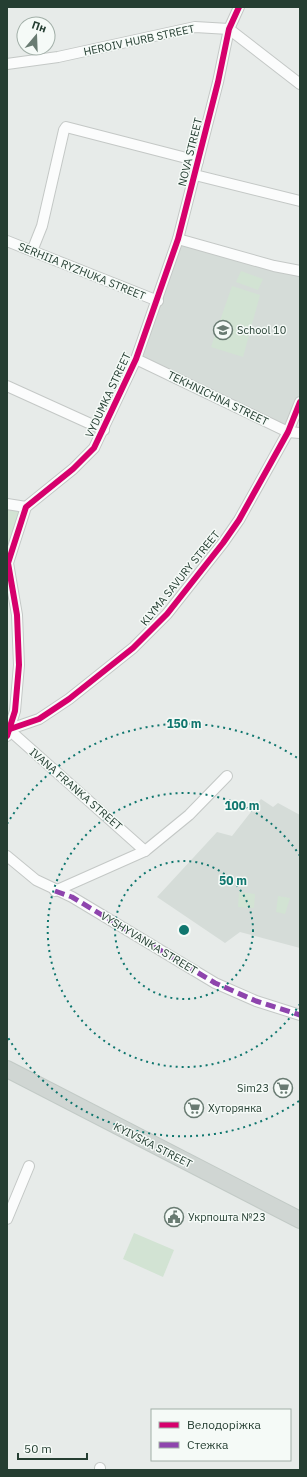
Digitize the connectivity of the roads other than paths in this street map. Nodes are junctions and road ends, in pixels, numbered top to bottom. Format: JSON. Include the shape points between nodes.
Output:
{"nodes":[{"id":1,"x":239,"y":7,"type":"edge"},
{"id":2,"x":229,"y":29,"type":"junction"},
{"id":3,"x":7,"y":64,"type":"edge"},
{"id":4,"x":300,"y":84,"type":"edge"},
{"id":5,"x":198,"y":161,"type":"junction"},
{"id":6,"x":195,"y":175,"type":"junction"},
{"id":7,"x":300,"y":201,"type":"edge"},
{"id":8,"x":178,"y":239,"type":"junction"},
{"id":9,"x":7,"y":241,"type":"edge"},
{"id":10,"x":32,"y":251,"type":"junction"},
{"id":11,"x":300,"y":271,"type":"edge"},
{"id":12,"x":158,"y":301,"type":"junction"},
{"id":13,"x":136,"y":359,"type":"junction"},
{"id":14,"x":7,"y":386,"type":"edge"},
{"id":15,"x":300,"y":402,"type":"edge"},
{"id":16,"x":104,"y":430,"type":"junction"},
{"id":17,"x":288,"y":432,"type":"junction"},
{"id":18,"x":300,"y":433,"type":"edge"},
{"id":19,"x":7,"y":504,"type":"edge"},
{"id":20,"x":26,"y":507,"type":"junction"},
{"id":21,"x":7,"y":562,"type":"edge"},
{"id":22,"x":8,"y":731,"type":"edge"},
{"id":23,"x":227,"y":776,"type":"dead end"},
{"id":24,"x":145,"y":851,"type":"junction"},
{"id":25,"x":7,"y":856,"type":"edge"},
{"id":26,"x":56,"y":890,"type":"junction"},
{"id":27,"x":300,"y":1015,"type":"edge"},
{"id":28,"x":7,"y":1069,"type":"edge"},
{"id":29,"x":29,"y":1166,"type":"dead end"},
{"id":30,"x":7,"y":1219,"type":"edge"},
{"id":31,"x":300,"y":1220,"type":"edge"}],
"edges":[{"from":1,"to":2,"type":"street","name":"NOVA STREET"},
{"from":2,"to":3,"type":"street","name":"HEROIV HURB STREET","via":[[195,27],[65,56]]},
{"from":2,"to":4,"type":"street"},
{"from":2,"to":5,"type":"street","name":"NOVA STREET"},
{"from":5,"to":6,"type":"street","name":"NOVA STREET"},
{"from":5,"to":10,"type":"street","via":[[66,127],[42,226]]},
{"from":6,"to":7,"type":"street"},
{"from":6,"to":8,"type":"street","name":"NOVA STREET"},
{"from":8,"to":11,"type":"street"},
{"from":8,"to":12,"type":"street","name":"NOVA STREET"},
{"from":9,"to":10,"type":"street","name":"SERHIIA RYZHUKA STREET"},
{"from":10,"to":12,"type":"street","name":"SERHIIA RYZHUKA STREET"},
{"from":12,"to":13,"type":"street","name":"VYDUMKA STREET"},
{"from":13,"to":16,"type":"street","name":"VYDUMKA STREET"},
{"from":13,"to":17,"type":"street","name":"TEKHNICHNA STREET"},
{"from":14,"to":16,"type":"street"},
{"from":15,"to":17,"type":"street","name":"KLYMA SAVURY STREET"},
{"from":16,"to":20,"type":"street","name":"VYDUMKA STREET","via":[[94,448],[73,469]]},
{"from":17,"to":18,"type":"street","name":"TEKHNICHNA STREET"},
{"from":17,"to":22,"type":"street","name":"KLYMA SAVURY STREET","via":[[239,520],[162,619],[133,648],[69,698],[39,719]]},
{"from":19,"to":20,"type":"street"},
{"from":20,"to":21,"type":"street"},
{"from":21,"to":22,"type":"street","via":[[17,615],[19,642],[15,711]]},
{"from":22,"to":24,"type":"street","name":"IVANA FRANKA STREET"},
{"from":23,"to":24,"type":"street","via":[[184,819]]},
{"from":24,"to":26,"type":"street"},
{"from":25,"to":26,"type":"street","name":"VYSHYVANKA STREET","via":[[36,880]]},
{"from":26,"to":27,"type":"street","name":"VYSHYVANKA STREET","via":[[72,897],[215,983],[256,1001]]},
{"from":28,"to":31,"type":"main road","name":"KYIVSKA STREET"},
{"from":29,"to":30,"type":"street"}]}
